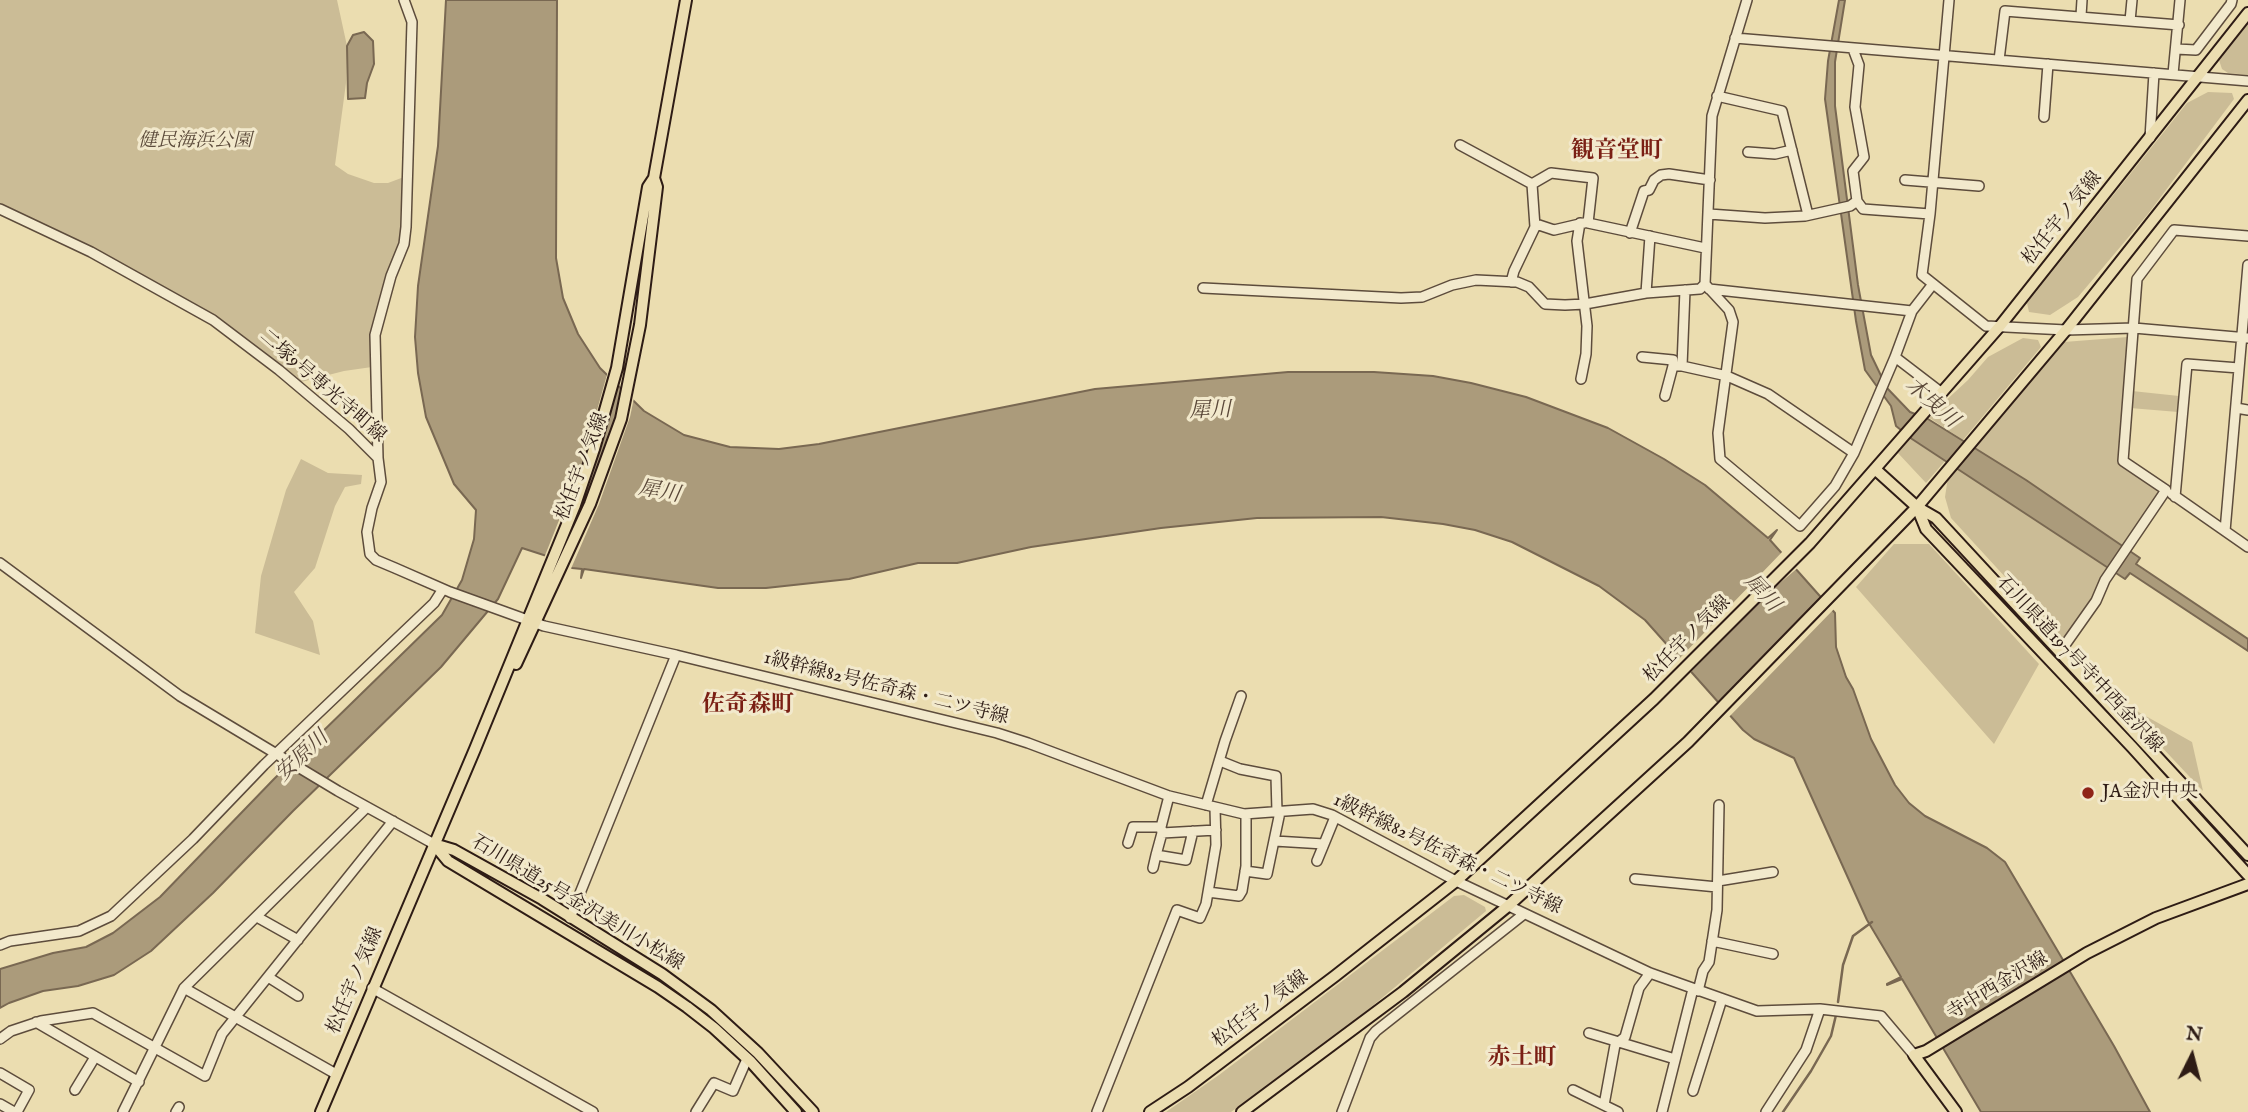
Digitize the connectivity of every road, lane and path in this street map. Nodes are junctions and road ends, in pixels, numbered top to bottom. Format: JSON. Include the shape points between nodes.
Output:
{"nodes":[{"id":1,"x":404,"y":0,"type":"edge"},
{"id":2,"x":686,"y":0,"type":"edge"},
{"id":3,"x":1747,"y":0,"type":"edge"},
{"id":4,"x":1949,"y":0,"type":"edge"},
{"id":5,"x":2082,"y":0,"type":"edge"},
{"id":6,"x":2132,"y":0,"type":"edge"},
{"id":7,"x":2180,"y":0,"type":"edge"},
{"id":8,"x":2232,"y":0,"type":"edge"},
{"id":9,"x":2248,"y":13,"type":"edge"},
{"id":10,"x":2081,"y":16,"type":"junction"},
{"id":11,"x":2130,"y":21,"type":"junction"},
{"id":12,"x":2179,"y":25,"type":"junction"},
{"id":13,"x":1735,"y":38,"type":"junction"},
{"id":14,"x":1853,"y":49,"type":"junction"},
{"id":15,"x":2176,"y":49,"type":"junction"},
{"id":16,"x":1942,"y":56,"type":"junction"},
{"id":17,"x":1999,"y":60,"type":"junction"},
{"id":18,"x":2048,"y":64,"type":"junction"},
{"id":19,"x":2154,"y":73,"type":"junction"},
{"id":20,"x":2173,"y":74,"type":"junction"},
{"id":21,"x":2198,"y":77,"type":"junction"},
{"id":22,"x":2248,"y":81,"type":"edge"},
{"id":23,"x":1717,"y":96,"type":"junction"},
{"id":24,"x":2248,"y":100,"type":"edge"},
{"id":25,"x":2043,"y":117,"type":"dead end"},
{"id":26,"x":2150,"y":138,"type":"junction"},
{"id":27,"x":1460,"y":145,"type":"dead end"},
{"id":28,"x":1792,"y":150,"type":"junction"},
{"id":29,"x":1748,"y":152,"type":"dead end"},
{"id":30,"x":654,"y":178,"type":"junction"},
{"id":31,"x":1710,"y":180,"type":"junction"},
{"id":32,"x":1905,"y":180,"type":"dead end"},
{"id":33,"x":1932,"y":182,"type":"junction"},
{"id":34,"x":1532,"y":184,"type":"junction"},
{"id":35,"x":1979,"y":186,"type":"dead end"},
{"id":36,"x":1853,"y":203,"type":"junction"},
{"id":37,"x":0,"y":209,"type":"edge"},
{"id":38,"x":1930,"y":214,"type":"junction"},
{"id":39,"x":1709,"y":215,"type":"junction"},
{"id":40,"x":1808,"y":215,"type":"junction"},
{"id":41,"x":1584,"y":223,"type":"junction"},
{"id":42,"x":1535,"y":227,"type":"junction"},
{"id":43,"x":1630,"y":233,"type":"junction"},
{"id":44,"x":1650,"y":236,"type":"junction"},
{"id":45,"x":2248,"y":236,"type":"edge"},
{"id":46,"x":1705,"y":248,"type":"junction"},
{"id":47,"x":2248,"y":265,"type":"edge"},
{"id":48,"x":1511,"y":282,"type":"junction"},
{"id":49,"x":1933,"y":284,"type":"junction"},
{"id":50,"x":1707,"y":286,"type":"junction"},
{"id":51,"x":1203,"y":288,"type":"dead end"},
{"id":52,"x":1685,"y":290,"type":"junction"},
{"id":53,"x":1646,"y":293,"type":"junction"},
{"id":54,"x":1585,"y":304,"type":"junction"},
{"id":55,"x":1912,"y":311,"type":"junction"},
{"id":56,"x":2000,"y":326,"type":"junction"},
{"id":57,"x":2134,"y":328,"type":"junction"},
{"id":58,"x":2066,"y":330,"type":"junction"},
{"id":59,"x":2246,"y":338,"type":"edge"},
{"id":60,"x":1642,"y":357,"type":"dead end"},
{"id":61,"x":1895,"y":357,"type":"junction"},
{"id":62,"x":1677,"y":366,"type":"junction"},
{"id":63,"x":2239,"y":368,"type":"junction"},
{"id":64,"x":1727,"y":376,"type":"junction"},
{"id":65,"x":1581,"y":379,"type":"dead end"},
{"id":66,"x":1942,"y":393,"type":"junction"},
{"id":67,"x":1664,"y":396,"type":"dead end"},
{"id":68,"x":2236,"y":408,"type":"junction"},
{"id":69,"x":2248,"y":410,"type":"edge"},
{"id":70,"x":1854,"y":453,"type":"junction"},
{"id":71,"x":378,"y":458,"type":"junction"},
{"id":72,"x":1875,"y":469,"type":"junction"},
{"id":73,"x":2166,"y":490,"type":"junction"},
{"id":74,"x":2175,"y":497,"type":"junction"},
{"id":75,"x":1917,"y":507,"type":"junction"},
{"id":76,"x":2225,"y":531,"type":"junction"},
{"id":77,"x":2248,"y":547,"type":"edge"},
{"id":78,"x":0,"y":563,"type":"edge"},
{"id":79,"x":447,"y":590,"type":"junction"},
{"id":80,"x":531,"y":621,"type":"junction"},
{"id":81,"x":2060,"y":652,"type":"junction"},
{"id":82,"x":676,"y":655,"type":"junction"},
{"id":83,"x":1241,"y":696,"type":"dead end"},
{"id":84,"x":281,"y":756,"type":"junction"},
{"id":85,"x":1220,"y":761,"type":"junction"},
{"id":86,"x":1169,"y":796,"type":"junction"},
{"id":87,"x":1718,"y":805,"type":"dead end"},
{"id":88,"x":367,"y":807,"type":"junction"},
{"id":89,"x":1210,"y":807,"type":"junction"},
{"id":90,"x":1278,"y":812,"type":"junction"},
{"id":91,"x":1246,"y":814,"type":"junction"},
{"id":92,"x":1335,"y":817,"type":"junction"},
{"id":93,"x":393,"y":821,"type":"junction"},
{"id":94,"x":1161,"y":830,"type":"junction"},
{"id":95,"x":1216,"y":830,"type":"junction"},
{"id":96,"x":1193,"y":831,"type":"junction"},
{"id":97,"x":1275,"y":841,"type":"junction"},
{"id":98,"x":1128,"y":843,"type":"dead end"},
{"id":99,"x":434,"y":844,"type":"junction"},
{"id":100,"x":1324,"y":844,"type":"junction"},
{"id":101,"x":1156,"y":855,"type":"junction"},
{"id":102,"x":2248,"y":855,"type":"edge"},
{"id":103,"x":1317,"y":861,"type":"dead end"},
{"id":104,"x":1153,"y":868,"type":"dead end"},
{"id":105,"x":1245,"y":871,"type":"junction"},
{"id":106,"x":1773,"y":872,"type":"dead end"},
{"id":107,"x":2248,"y":876,"type":"edge"},
{"id":108,"x":1635,"y":879,"type":"dead end"},
{"id":109,"x":1456,"y":881,"type":"junction"},
{"id":110,"x":1717,"y":884,"type":"junction"},
{"id":111,"x":2248,"y":884,"type":"edge"},
{"id":112,"x":1208,"y":891,"type":"junction"},
{"id":113,"x":1507,"y":906,"type":"junction"},
{"id":114,"x":1524,"y":914,"type":"junction"},
{"id":115,"x":257,"y":917,"type":"junction"},
{"id":116,"x":570,"y":918,"type":"junction"},
{"id":117,"x":298,"y":940,"type":"junction"},
{"id":118,"x":1712,"y":941,"type":"junction"},
{"id":119,"x":0,"y":945,"type":"edge"},
{"id":120,"x":1773,"y":954,"type":"dead end"},
{"id":121,"x":1650,"y":973,"type":"junction"},
{"id":122,"x":268,"y":977,"type":"junction"},
{"id":123,"x":184,"y":988,"type":"junction"},
{"id":124,"x":372,"y":988,"type":"junction"},
{"id":125,"x":1696,"y":990,"type":"junction"},
{"id":126,"x":298,"y":996,"type":"dead end"},
{"id":127,"x":1721,"y":999,"type":"junction"},
{"id":128,"x":1820,"y":1009,"type":"junction"},
{"id":129,"x":236,"y":1017,"type":"junction"},
{"id":130,"x":1366,"y":1021,"type":"junction"},
{"id":131,"x":36,"y":1023,"type":"junction"},
{"id":132,"x":1589,"y":1033,"type":"dead end"},
{"id":133,"x":1370,"y":1038,"type":"junction"},
{"id":134,"x":0,"y":1039,"type":"edge"},
{"id":135,"x":1620,"y":1042,"type":"junction"},
{"id":136,"x":155,"y":1049,"type":"junction"},
{"id":137,"x":1914,"y":1055,"type":"junction"},
{"id":138,"x":95,"y":1056,"type":"junction"},
{"id":139,"x":747,"y":1059,"type":"junction"},
{"id":140,"x":1675,"y":1059,"type":"junction"},
{"id":141,"x":0,"y":1073,"type":"edge"},
{"id":142,"x":336,"y":1074,"type":"junction"},
{"id":143,"x":139,"y":1082,"type":"junction"},
{"id":144,"x":75,"y":1090,"type":"dead end"},
{"id":145,"x":1573,"y":1090,"type":"dead end"},
{"id":146,"x":1693,"y":1091,"type":"dead end"},
{"id":147,"x":0,"y":1104,"type":"edge"},
{"id":148,"x":1604,"y":1105,"type":"junction"},
{"id":149,"x":16,"y":1112,"type":"edge"},
{"id":150,"x":123,"y":1112,"type":"edge"},
{"id":151,"x":321,"y":1112,"type":"edge"},
{"id":152,"x":593,"y":1112,"type":"edge"},
{"id":153,"x":696,"y":1112,"type":"edge"},
{"id":154,"x":796,"y":1112,"type":"edge"},
{"id":155,"x":813,"y":1112,"type":"edge"},
{"id":156,"x":1097,"y":1112,"type":"edge"},
{"id":157,"x":1150,"y":1112,"type":"edge"},
{"id":158,"x":1242,"y":1112,"type":"edge"},
{"id":159,"x":1342,"y":1112,"type":"edge"},
{"id":160,"x":1618,"y":1112,"type":"edge"},
{"id":161,"x":1662,"y":1112,"type":"edge"},
{"id":162,"x":1766,"y":1112,"type":"edge"},
{"id":163,"x":1956,"y":1112,"type":"edge"}],
"edges":[{"from":1,"to":71,"type":"street","via":[[412,22],[406,227],[375,335]]},
{"from":2,"to":30,"type":"main road","name":"松任宇ノ気線"},
{"from":3,"to":13,"type":"street"},
{"from":4,"to":16,"type":"street"},
{"from":5,"to":10,"type":"street"},
{"from":6,"to":11,"type":"street"},
{"from":7,"to":12,"type":"street"},
{"from":8,"to":15,"type":"street","via":[[2196,50]]},
{"from":9,"to":21,"type":"main road","name":"松任宇ノ気線"},
{"from":10,"to":11,"type":"street"},
{"from":10,"to":17,"type":"street","via":[[2005,10]]},
{"from":11,"to":12,"type":"street"},
{"from":12,"to":15,"type":"street"},
{"from":13,"to":14,"type":"street"},
{"from":13,"to":23,"type":"street"},
{"from":14,"to":16,"type":"street"},
{"from":14,"to":36,"type":"street","via":[[1859,65],[1855,107],[1864,157],[1853,171]]},
{"from":15,"to":20,"type":"street"},
{"from":16,"to":17,"type":"street"},
{"from":16,"to":33,"type":"street"},
{"from":17,"to":18,"type":"street"},
{"from":18,"to":19,"type":"street"},
{"from":18,"to":25,"type":"street"},
{"from":19,"to":20,"type":"street"},
{"from":19,"to":26,"type":"street"},
{"from":20,"to":21,"type":"street"},
{"from":21,"to":22,"type":"street"},
{"from":21,"to":26,"type":"main road","name":"松任宇ノ気線"},
{"from":23,"to":28,"type":"street","via":[[1782,111]]},
{"from":23,"to":31,"type":"street"},
{"from":24,"to":58,"type":"main road"},
{"from":26,"to":56,"type":"main road","name":"松任宇ノ気線"},
{"from":27,"to":34,"type":"street"},
{"from":28,"to":29,"type":"street"},
{"from":28,"to":40,"type":"street"},
{"from":30,"to":80,"type":"main road","name":"松任宇ノ気線","via":[[648,187],[601,428]]},
{"from":30,"to":80,"type":"main road","name":"松任宇ノ気線","via":[[657,187],[638,331],[615,436],[556,581]]},
{"from":31,"to":39,"type":"street"},
{"from":31,"to":43,"type":"street","via":[[1661,175],[1644,191]]},
{"from":32,"to":33,"type":"street"},
{"from":33,"to":35,"type":"street"},
{"from":33,"to":38,"type":"street"},
{"from":34,"to":41,"type":"street","via":[[1551,173],[1593,178]]},
{"from":34,"to":42,"type":"street"},
{"from":36,"to":38,"type":"street","via":[[1863,209]]},
{"from":36,"to":40,"type":"street"},
{"from":37,"to":71,"type":"street","name":"二塚9号専光寺町線","via":[[91,252],[213,320],[349,429]]},
{"from":38,"to":49,"type":"street","via":[[1922,275]]},
{"from":39,"to":40,"type":"street"},
{"from":39,"to":46,"type":"street"},
{"from":41,"to":42,"type":"street","via":[[1554,230]]},
{"from":41,"to":43,"type":"street"},
{"from":41,"to":54,"type":"street","via":[[1577,241]]},
{"from":42,"to":48,"type":"street"},
{"from":43,"to":44,"type":"street"},
{"from":44,"to":46,"type":"street"},
{"from":44,"to":53,"type":"street"},
{"from":45,"to":57,"type":"street","via":[[2174,230],[2137,279]]},
{"from":46,"to":50,"type":"street"},
{"from":47,"to":59,"type":"street"},
{"from":48,"to":51,"type":"street","via":[[1476,280],[1422,297],[1401,298]]},
{"from":48,"to":54,"type":"street","via":[[1528,287],[1545,304]]},
{"from":49,"to":55,"type":"street"},
{"from":49,"to":56,"type":"street","via":[[1986,326]]},
{"from":50,"to":52,"type":"street"},
{"from":50,"to":55,"type":"street"},
{"from":50,"to":64,"type":"street","via":[[1733,322]]},
{"from":52,"to":53,"type":"street"},
{"from":52,"to":62,"type":"street"},
{"from":53,"to":54,"type":"street"},
{"from":54,"to":65,"type":"street","via":[[1586,354]]},
{"from":55,"to":61,"type":"street"},
{"from":56,"to":58,"type":"street"},
{"from":56,"to":66,"type":"main road","name":"松任宇ノ気線"},
{"from":57,"to":58,"type":"street"},
{"from":57,"to":59,"type":"street"},
{"from":57,"to":73,"type":"street","via":[[2123,461]]},
{"from":58,"to":75,"type":"main road"},
{"from":59,"to":63,"type":"street"},
{"from":60,"to":62,"type":"street","via":[[1673,360]]},
{"from":61,"to":66,"type":"street"},
{"from":61,"to":70,"type":"street"},
{"from":62,"to":64,"type":"street"},
{"from":62,"to":67,"type":"street"},
{"from":63,"to":68,"type":"street"},
{"from":63,"to":74,"type":"street","via":[[2186,364]]},
{"from":64,"to":70,"type":"street","via":[[1768,394]]},
{"from":64,"to":70,"type":"street","via":[[1718,433],[1720,459],[1800,526],[1835,486]]},
{"from":66,"to":72,"type":"main road","name":"松任宇ノ気線"},
{"from":68,"to":69,"type":"street"},
{"from":68,"to":76,"type":"street"},
{"from":71,"to":79,"type":"street","name":"二塚9号専光寺町線","via":[[381,482],[367,531],[370,554]]},
{"from":72,"to":75,"type":"main road","name":"石川県道197号寺中西金沢線"},
{"from":72,"to":109,"type":"main road","name":"松任宇ノ気線","via":[[1810,543],[1654,699]]},
{"from":73,"to":74,"type":"street"},
{"from":73,"to":81,"type":"street"},
{"from":74,"to":76,"type":"street"},
{"from":75,"to":81,"type":"main road","name":"石川県道197号寺中西金沢線","via":[[1936,518]]},
{"from":75,"to":107,"type":"main road","name":"石川県道197号寺中西金沢線","via":[[1926,529]]},
{"from":75,"to":113,"type":"main road","via":[[1688,742]]},
{"from":76,"to":77,"type":"street"},
{"from":78,"to":84,"type":"street","via":[[180,696]]},
{"from":79,"to":80,"type":"street","name":"二塚9号専光寺町線"},
{"from":79,"to":84,"type":"street"},
{"from":80,"to":82,"type":"street","name":"1級幹線82号佐奇森・二ツ寺線"},
{"from":80,"to":99,"type":"main road","name":"松任宇ノ気線"},
{"from":81,"to":102,"type":"main road","name":"石川県道197号寺中西金沢線"},
{"from":82,"to":86,"type":"street","name":"1級幹線82号佐奇森・二ツ寺線","via":[[997,733]]},
{"from":82,"to":116,"type":"street"},
{"from":83,"to":85,"type":"street"},
{"from":84,"to":88,"type":"street"},
{"from":84,"to":119,"type":"street","via":[[264,765],[111,916],[79,931]]},
{"from":85,"to":89,"type":"street"},
{"from":85,"to":90,"type":"street","via":[[1276,776]]},
{"from":86,"to":89,"type":"street","name":"1級幹線82号佐奇森・二ツ寺線"},
{"from":86,"to":94,"type":"street"},
{"from":87,"to":110,"type":"street"},
{"from":88,"to":93,"type":"street"},
{"from":88,"to":115,"type":"street"},
{"from":89,"to":91,"type":"street","name":"1級幹線82号佐奇森・二ツ寺線"},
{"from":89,"to":95,"type":"street"},
{"from":90,"to":91,"type":"street","name":"1級幹線82号佐奇森・二ツ寺線"},
{"from":90,"to":92,"type":"street","name":"1級幹線82号佐奇森・二ツ寺線","via":[[1313,809]]},
{"from":90,"to":97,"type":"street"},
{"from":91,"to":105,"type":"street"},
{"from":92,"to":100,"type":"street"},
{"from":92,"to":109,"type":"street","name":"1級幹線82号佐奇森・二ツ寺線"},
{"from":93,"to":99,"type":"street"},
{"from":93,"to":117,"type":"street"},
{"from":94,"to":96,"type":"street"},
{"from":94,"to":98,"type":"street","via":[[1133,827]]},
{"from":94,"to":101,"type":"street"},
{"from":95,"to":96,"type":"street"},
{"from":95,"to":112,"type":"street"},
{"from":96,"to":101,"type":"street","via":[[1186,860]]},
{"from":97,"to":100,"type":"street"},
{"from":97,"to":105,"type":"street","via":[[1268,874]]},
{"from":99,"to":116,"type":"main road","name":"石川県道25号金沢美川小松線","via":[[454,850]]},
{"from":99,"to":124,"type":"main road","name":"松任宇ノ気線"},
{"from":99,"to":139,"type":"main road","name":"石川県道25号金沢美川小松線","via":[[448,861],[658,987]]},
{"from":100,"to":103,"type":"street"},
{"from":101,"to":104,"type":"street"},
{"from":105,"to":112,"type":"street","via":[[1239,896]]},
{"from":106,"to":110,"type":"street"},
{"from":108,"to":110,"type":"street"},
{"from":109,"to":113,"type":"street","name":"1級幹線82号佐奇森・二ツ寺線"},
{"from":109,"to":157,"type":"main road","name":"松任宇ノ気線"},
{"from":110,"to":118,"type":"street"},
{"from":111,"to":137,"type":"main road","name":"寺中西金沢線","via":[[2156,918],[2087,953]]},
{"from":112,"to":156,"type":"street","via":[[1200,918],[1177,910]]},
{"from":113,"to":114,"type":"street","name":"1級幹線82号佐奇森・二ツ寺線"},
{"from":113,"to":130,"type":"main road"},
{"from":114,"to":121,"type":"street","name":"1級幹線82号佐奇森・二ツ寺線"},
{"from":114,"to":133,"type":"street"},
{"from":115,"to":117,"type":"street"},
{"from":115,"to":123,"type":"street"},
{"from":116,"to":155,"type":"main road","name":"石川県道25号金沢美川小松線","via":[[711,1010]]},
{"from":117,"to":122,"type":"street"},
{"from":118,"to":120,"type":"street"},
{"from":118,"to":125,"type":"street","via":[[1709,962]]},
{"from":121,"to":125,"type":"street","name":"1級幹線82号佐奇森・二ツ寺線"},
{"from":121,"to":135,"type":"street","via":[[1639,988]]},
{"from":122,"to":126,"type":"street"},
{"from":122,"to":129,"type":"street"},
{"from":123,"to":129,"type":"street"},
{"from":123,"to":136,"type":"street"},
{"from":124,"to":142,"type":"main road","name":"松任宇ノ気線"},
{"from":124,"to":152,"type":"street"},
{"from":125,"to":127,"type":"street","name":"1級幹線82号佐奇森・二ツ寺線"},
{"from":125,"to":140,"type":"street"},
{"from":127,"to":128,"type":"street","name":"1級幹線82号佐奇森・二ツ寺線","via":[[1758,1011]]},
{"from":127,"to":146,"type":"street"},
{"from":128,"to":137,"type":"street","name":"1級幹線82号佐奇森・二ツ寺線","via":[[1881,1016]]},
{"from":128,"to":162,"type":"street","via":[[1806,1050]]},
{"from":129,"to":136,"type":"street","via":[[222,1034],[205,1076]]},
{"from":129,"to":142,"type":"street"},
{"from":130,"to":133,"type":"street"},
{"from":130,"to":158,"type":"main road"},
{"from":131,"to":134,"type":"street"},
{"from":131,"to":136,"type":"street","via":[[93,1013]]},
{"from":131,"to":138,"type":"street"},
{"from":132,"to":135,"type":"street"},
{"from":133,"to":159,"type":"street"},
{"from":135,"to":140,"type":"street"},
{"from":135,"to":148,"type":"street","via":[[1615,1045]]},
{"from":136,"to":143,"type":"street"},
{"from":137,"to":163,"type":"main road"},
{"from":138,"to":143,"type":"street"},
{"from":138,"to":144,"type":"street"},
{"from":139,"to":153,"type":"street","via":[[733,1091],[714,1083]]},
{"from":139,"to":154,"type":"main road","name":"石川県道25号金沢美川小松線"},
{"from":140,"to":161,"type":"street"},
{"from":141,"to":149,"type":"street","via":[[29,1090]]},
{"from":142,"to":151,"type":"main road","name":"松任宇ノ気線"},
{"from":143,"to":150,"type":"street"},
{"from":145,"to":148,"type":"street"},
{"from":147,"to":149,"type":"street"},
{"from":148,"to":160,"type":"street"}]}
